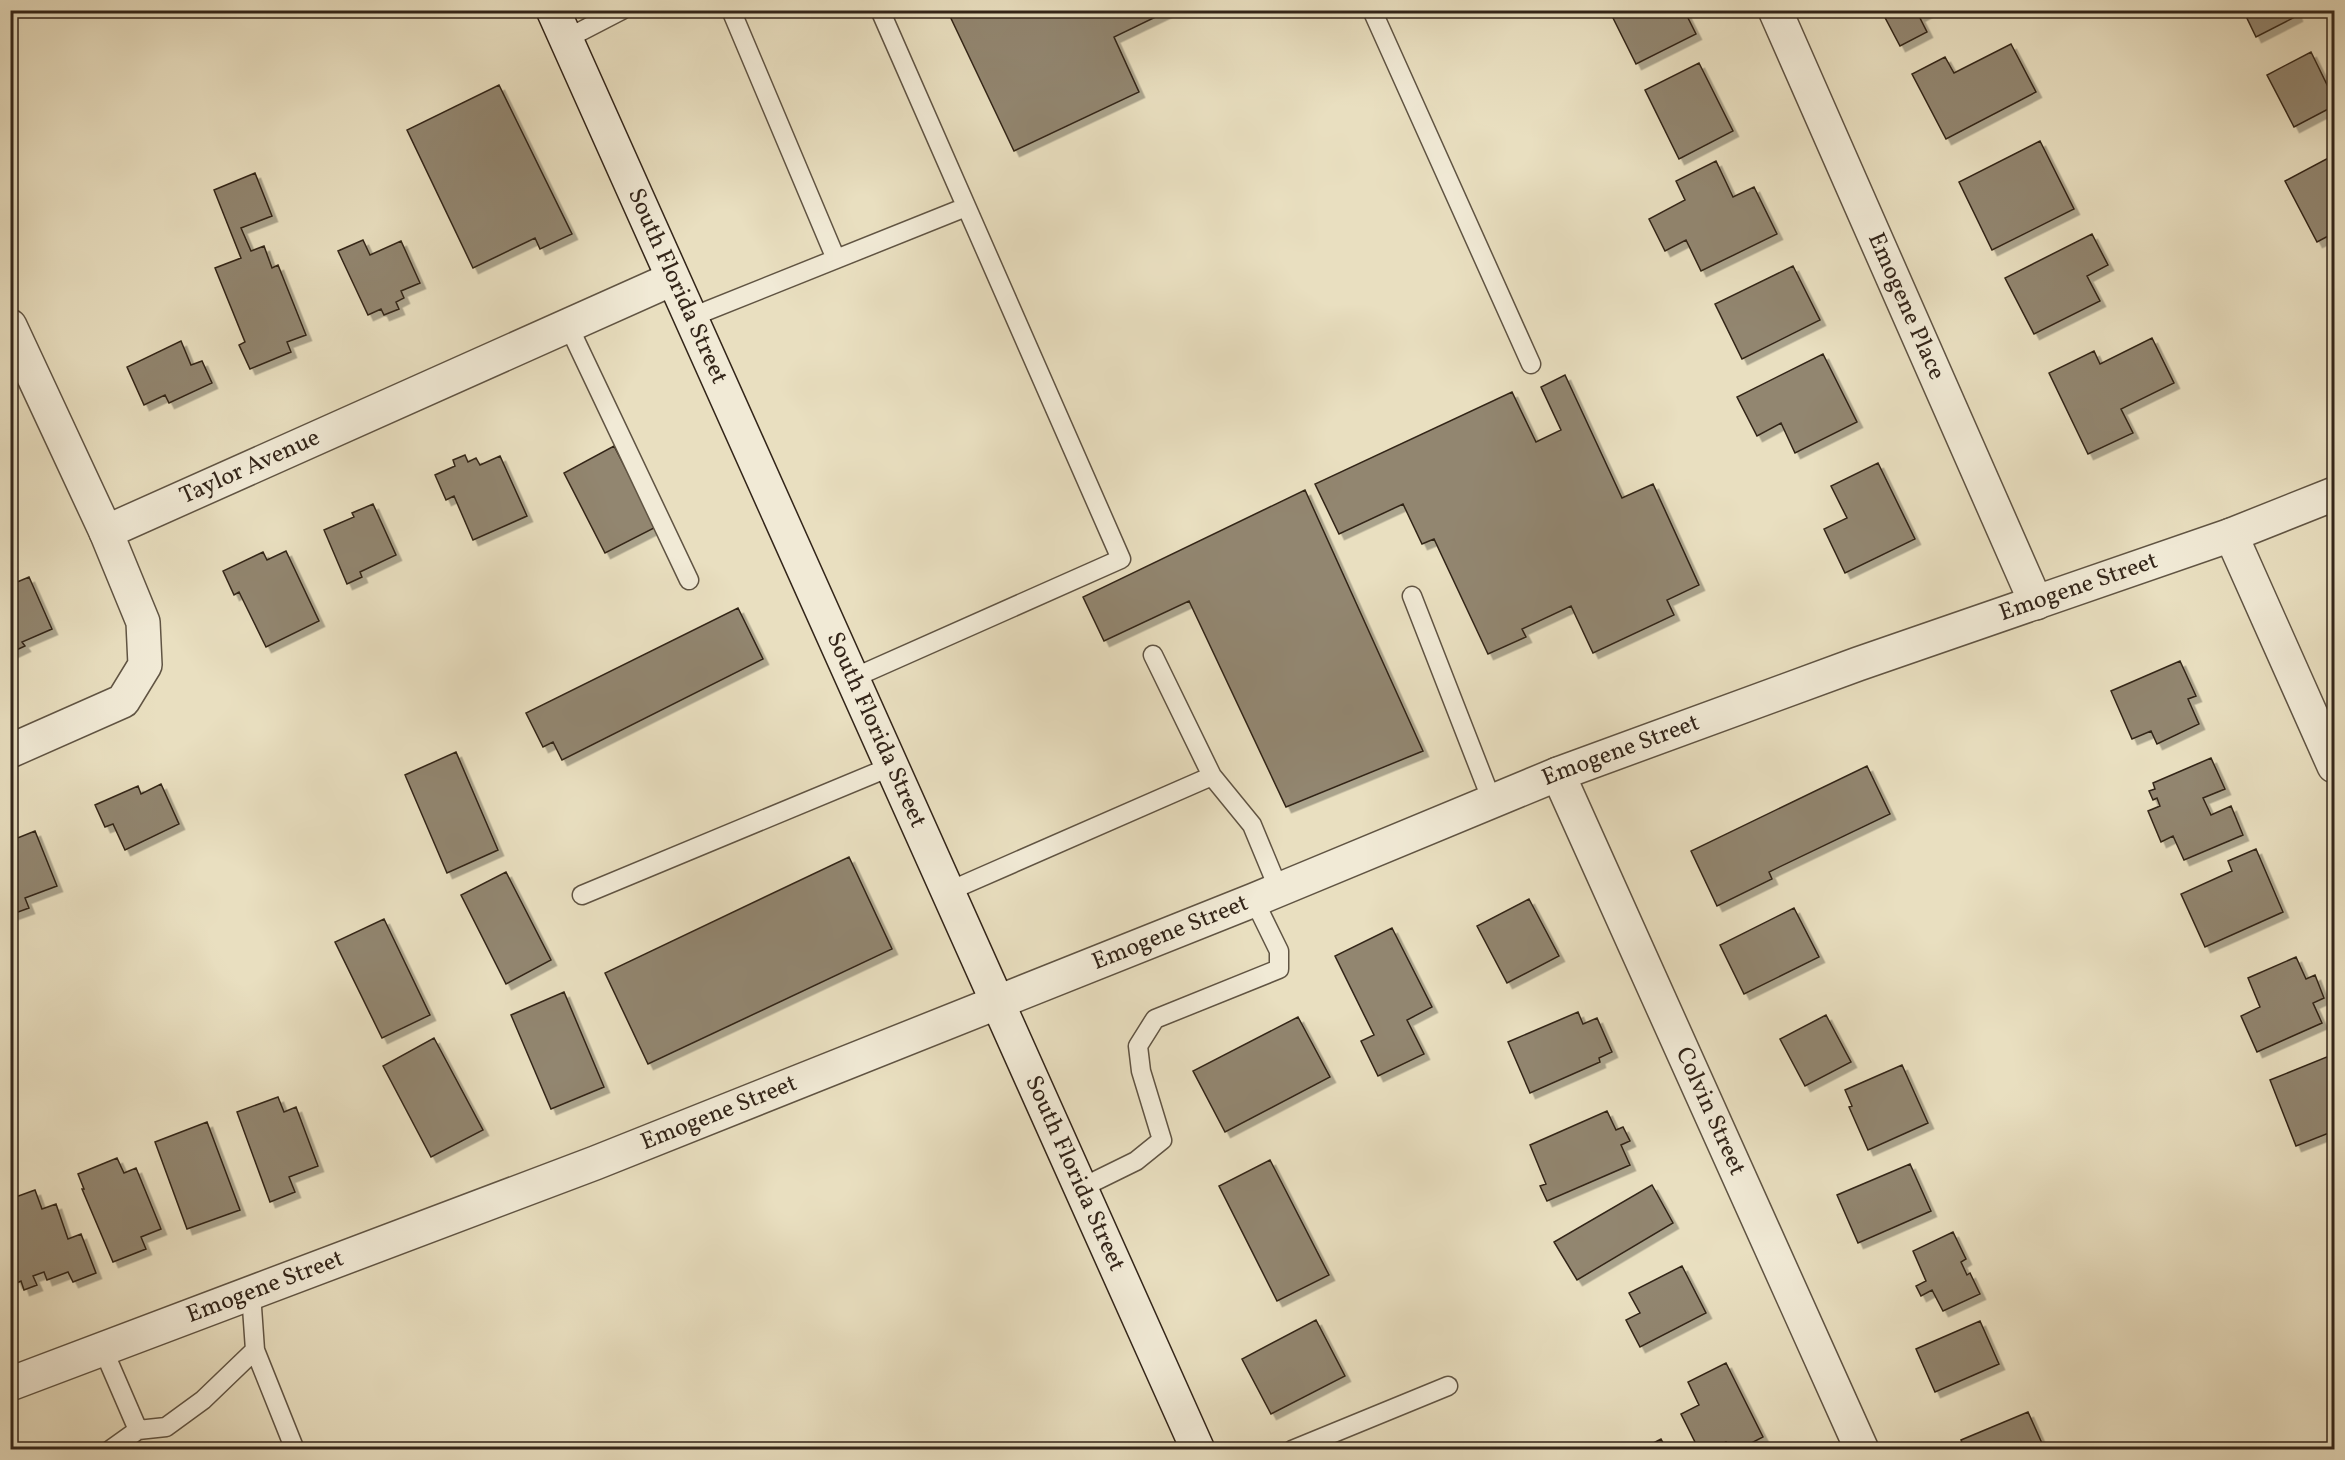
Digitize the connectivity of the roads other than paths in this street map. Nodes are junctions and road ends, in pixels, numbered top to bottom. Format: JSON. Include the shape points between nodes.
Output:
{"nodes":[{"id":1,"x":622,"y":10,"type":"edge"},
{"id":2,"x":731,"y":10,"type":"edge"},
{"id":3,"x":880,"y":10,"type":"edge"},
{"id":4,"x":1372,"y":10,"type":"edge"},
{"id":5,"x":1775,"y":10,"type":"edge"},
{"id":6,"x":559,"y":25,"type":"edge"},
{"id":7,"x":966,"y":207,"type":"junction"},
{"id":8,"x":836,"y":259,"type":"junction"},
{"id":9,"x":672,"y":279,"type":"junction"},
{"id":10,"x":689,"y":318,"type":"junction"},
{"id":11,"x":568,"y":325,"type":"junction"},
{"id":12,"x":10,"y":326,"type":"edge"},
{"id":13,"x":1531,"y":364,"type":"dead end"},
{"id":14,"x":2334,"y":494,"type":"edge"},
{"id":15,"x":106,"y":532,"type":"junction"},
{"id":16,"x":2231,"y":535,"type":"junction"},
{"id":17,"x":689,"y":580,"type":"dead end"},
{"id":18,"x":1412,"y":596,"type":"dead end"},
{"id":19,"x":2036,"y":603,"type":"junction"},
{"id":20,"x":1153,"y":655,"type":"dead end"},
{"id":21,"x":851,"y":679,"type":"junction"},
{"id":22,"x":10,"y":751,"type":"edge"},
{"id":23,"x":2334,"y":766,"type":"edge"},
{"id":24,"x":890,"y":767,"type":"junction"},
{"id":25,"x":1558,"y":774,"type":"junction"},
{"id":26,"x":1212,"y":776,"type":"junction"},
{"id":27,"x":1492,"y":801,"type":"junction"},
{"id":28,"x":947,"y":892,"type":"junction"},
{"id":29,"x":582,"y":895,"type":"dead end"},
{"id":30,"x":1266,"y":895,"type":"junction"},
{"id":31,"x":998,"y":1003,"type":"junction"},
{"id":32,"x":1081,"y":1188,"type":"junction"},
{"id":33,"x":251,"y":1293,"type":"junction"},
{"id":34,"x":103,"y":1349,"type":"junction"},
{"id":35,"x":255,"y":1350,"type":"junction"},
{"id":36,"x":10,"y":1384,"type":"edge"},
{"id":37,"x":1449,"y":1386,"type":"dead end"},
{"id":38,"x":138,"y":1430,"type":"junction"},
{"id":39,"x":110,"y":1449,"type":"edge"},
{"id":40,"x":295,"y":1449,"type":"edge"},
{"id":41,"x":1198,"y":1449,"type":"edge"},
{"id":42,"x":1292,"y":1449,"type":"edge"},
{"id":43,"x":1862,"y":1449,"type":"edge"}],
"edges":[{"from":1,"to":6,"type":"lane"},
{"from":2,"to":8,"type":"lane"},
{"from":3,"to":7,"type":"lane"},
{"from":4,"to":13,"type":"lane"},
{"from":5,"to":19,"type":"street","name":"Emogene Place"},
{"from":6,"to":9,"type":"street","name":"South Florida Street"},
{"from":7,"to":8,"type":"lane"},
{"from":7,"to":21,"type":"lane","via":[[1121,559]]},
{"from":8,"to":10,"type":"lane"},
{"from":9,"to":10,"type":"street","name":"South Florida Street"},
{"from":9,"to":11,"type":"street","name":"Taylor Avenue"},
{"from":10,"to":21,"type":"street","name":"South Florida Street"},
{"from":11,"to":15,"type":"street","name":"Taylor Avenue"},
{"from":11,"to":17,"type":"lane"},
{"from":12,"to":15,"type":"street"},
{"from":14,"to":16,"type":"street","name":"Emogene Street"},
{"from":15,"to":22,"type":"street","via":[[142,622],[145,665],[123,701]]},
{"from":16,"to":19,"type":"street","name":"Emogene Street"},
{"from":16,"to":23,"type":"street"},
{"from":18,"to":27,"type":"lane"},
{"from":19,"to":25,"type":"street","name":"Emogene Street"},
{"from":20,"to":26,"type":"lane"},
{"from":21,"to":24,"type":"street","name":"South Florida Street"},
{"from":24,"to":28,"type":"street","name":"South Florida Street"},
{"from":24,"to":29,"type":"lane"},
{"from":25,"to":27,"type":"street","name":"Emogene Street"},
{"from":25,"to":43,"type":"street","name":"Colvin Street"},
{"from":26,"to":28,"type":"lane"},
{"from":26,"to":30,"type":"lane","via":[[1252,825]]},
{"from":27,"to":30,"type":"street","name":"Emogene Street"},
{"from":28,"to":31,"type":"street","name":"South Florida Street"},
{"from":30,"to":31,"type":"street","name":"Emogene Street"},
{"from":30,"to":32,"type":"lane","via":[[1279,951],[1279,969],[1155,1019],[1138,1046],[1141,1071],[1162,1140],[1136,1161]]},
{"from":31,"to":32,"type":"street","name":"South Florida Street"},
{"from":31,"to":33,"type":"street","name":"Emogene Street","via":[[595,1163]]},
{"from":32,"to":41,"type":"street","name":"South Florida Street"},
{"from":33,"to":34,"type":"street","name":"Emogene Street"},
{"from":33,"to":35,"type":"lane"},
{"from":34,"to":36,"type":"street","name":"Emogene Street"},
{"from":34,"to":38,"type":"lane"},
{"from":35,"to":38,"type":"lane","via":[[203,1400],[166,1427]]},
{"from":35,"to":40,"type":"lane"},
{"from":37,"to":42,"type":"lane"},
{"from":38,"to":39,"type":"lane"}]}
